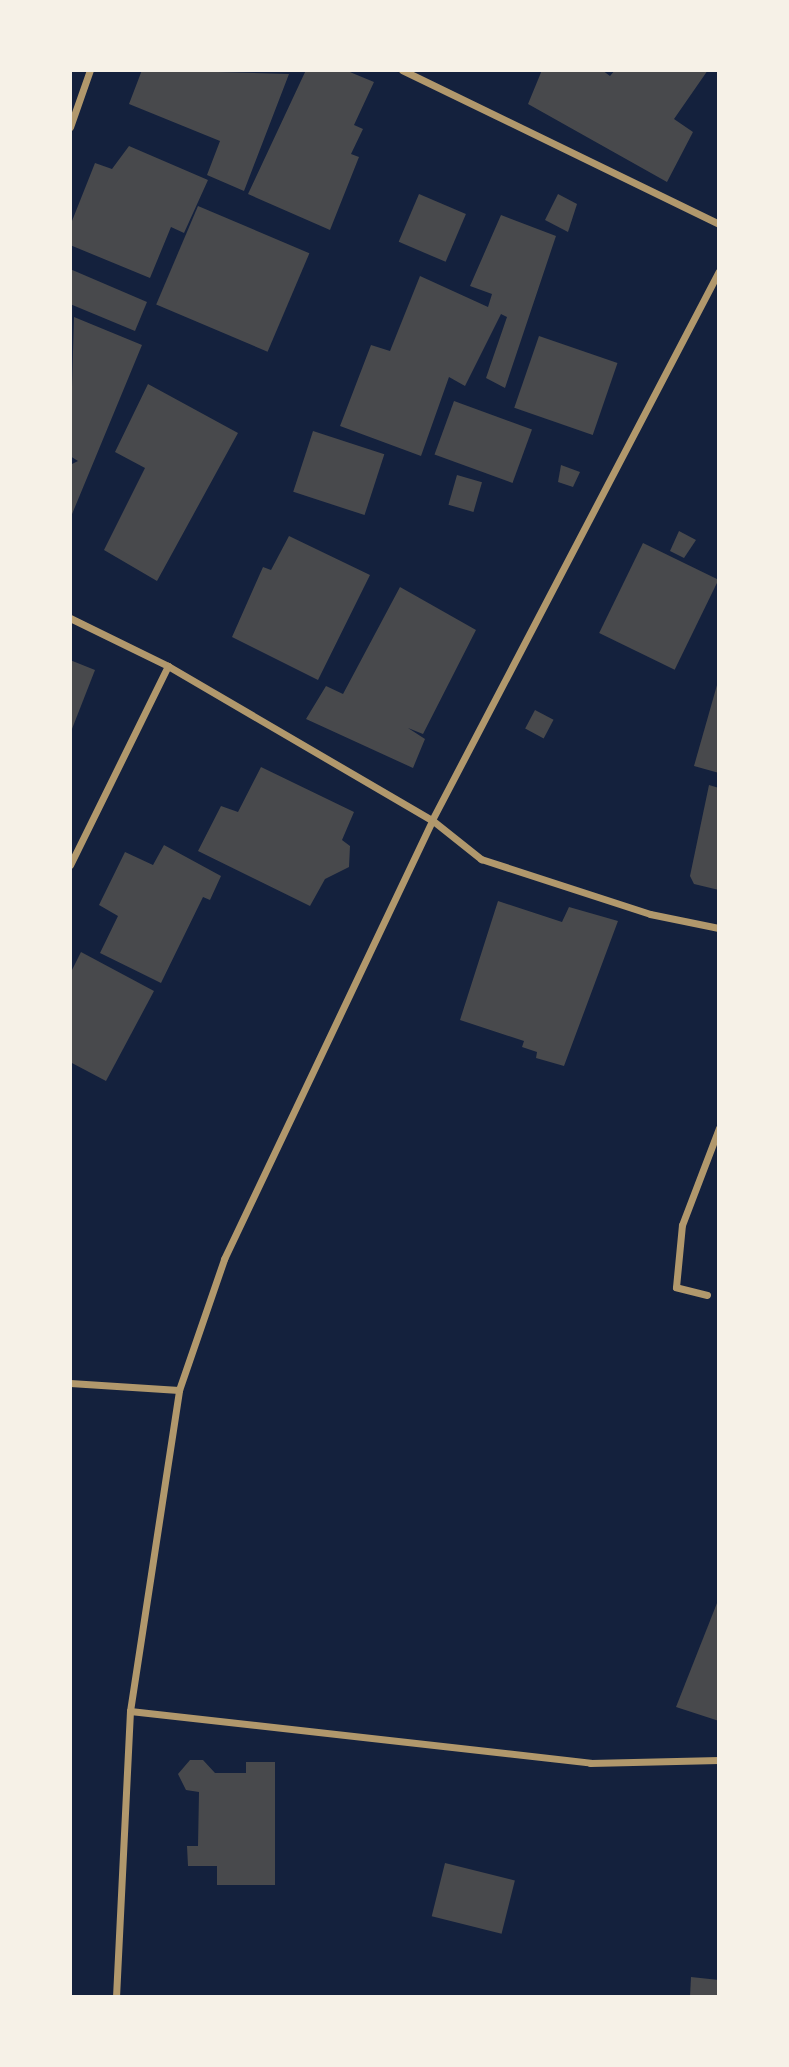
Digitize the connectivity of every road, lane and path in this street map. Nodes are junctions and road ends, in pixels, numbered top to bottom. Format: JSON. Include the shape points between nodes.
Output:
{"nodes":[{"id":1,"x":90,"y":70,"type":"edge"},
{"id":2,"x":402,"y":70,"type":"edge"},
{"id":3,"x":70,"y":127,"type":"edge"},
{"id":4,"x":719,"y":224,"type":"edge"},
{"id":5,"x":719,"y":271,"type":"edge"},
{"id":6,"x":70,"y":618,"type":"edge"},
{"id":7,"x":168,"y":666,"type":"junction"},
{"id":8,"x":432,"y":820,"type":"junction"},
{"id":9,"x":70,"y":865,"type":"edge"},
{"id":10,"x":719,"y":928,"type":"edge"},
{"id":11,"x":719,"y":1128,"type":"edge"},
{"id":12,"x":707,"y":1296,"type":"dead end"},
{"id":13,"x":70,"y":1383,"type":"edge"},
{"id":14,"x":179,"y":1390,"type":"junction"},
{"id":15,"x":130,"y":1711,"type":"junction"},
{"id":16,"x":719,"y":1760,"type":"edge"},
{"id":17,"x":116,"y":1997,"type":"edge"}],
"edges":[{"from":1,"to":3,"type":"street"},
{"from":2,"to":4,"type":"street"},
{"from":5,"to":8,"type":"street"},
{"from":6,"to":7,"type":"street"},
{"from":7,"to":8,"type":"street"},
{"from":7,"to":9,"type":"street"},
{"from":8,"to":10,"type":"street","via":[[481,859],[650,914]]},
{"from":8,"to":14,"type":"street","via":[[224,1259]]},
{"from":11,"to":12,"type":"street","via":[[682,1225],[676,1287]]},
{"from":13,"to":14,"type":"street"},
{"from":14,"to":15,"type":"street"},
{"from":15,"to":16,"type":"street","via":[[590,1763]]},
{"from":15,"to":17,"type":"street"}]}
